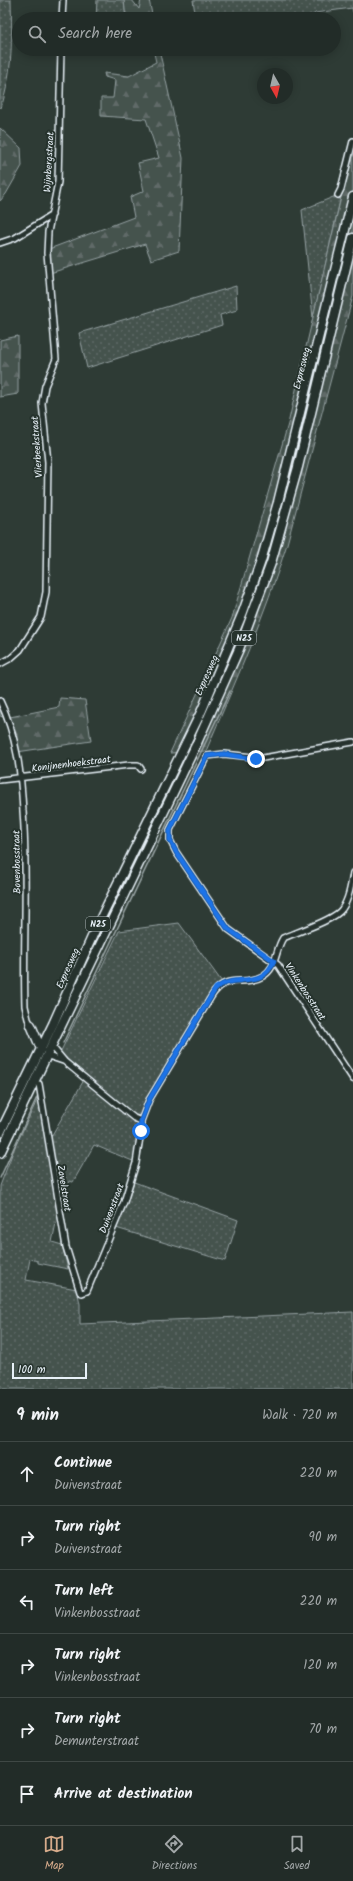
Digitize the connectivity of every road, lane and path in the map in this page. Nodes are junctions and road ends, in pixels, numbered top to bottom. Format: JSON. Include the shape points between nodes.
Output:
{"nodes":[{"id":1,"x":63,"y":0,"type":"edge"},
{"id":2,"x":62,"y":12,"type":"edge"},
{"id":3,"x":60,"y":56,"type":"edge"},
{"id":4,"x":353,"y":141,"type":"edge"},
{"id":5,"x":338,"y":195,"type":"dead end"},
{"id":6,"x":353,"y":197,"type":"edge"},
{"id":7,"x":52,"y":216,"type":"junction"},
{"id":8,"x":353,"y":238,"type":"edge"},
{"id":9,"x":0,"y":243,"type":"edge"},
{"id":10,"x":0,"y":664,"type":"edge"},
{"id":11,"x":0,"y":701,"type":"edge"},
{"id":12,"x":353,"y":742,"type":"edge"},
{"id":13,"x":141,"y":769,"type":"dead end"},
{"id":14,"x":21,"y":778,"type":"junction"},
{"id":15,"x":0,"y":780,"type":"edge"},
{"id":16,"x":353,"y":873,"type":"edge"},
{"id":17,"x":274,"y":961,"type":"junction"},
{"id":18,"x":31,"y":1024,"type":"junction"},
{"id":19,"x":51,"y":1028,"type":"junction"},
{"id":20,"x":41,"y":1049,"type":"junction"},
{"id":21,"x":51,"y":1052,"type":"junction"},
{"id":22,"x":353,"y":1079,"type":"edge"},
{"id":23,"x":39,"y":1084,"type":"dead end"},
{"id":24,"x":141,"y":1121,"type":"junction"},
{"id":25,"x":0,"y":1133,"type":"edge"},
{"id":26,"x":0,"y":1153,"type":"edge"},
{"id":27,"x":80,"y":1292,"type":"joint"}],
"edges":[{"from":1,"to":2,"type":"street"},
{"from":3,"to":7,"type":"street","name":"Wijnbergstraat","via":[[58,182]]},
{"from":4,"to":5,"type":"street"},
{"from":6,"to":19,"type":"highway","name":"Expresweg","number":"N25","via":[[278,502],[243,612],[202,710],[96,928]]},
{"from":7,"to":9,"type":"street","via":[[15,238]]},
{"from":7,"to":10,"type":"street","name":"Vlierbeekstraat","via":[[47,252],[56,358],[45,386],[42,403],[48,462],[46,592],[41,617],[20,650]]},
{"from":8,"to":21,"type":"highway","name":"Expresweg","number":"N25","via":[[290,497],[255,610],[196,745]]},
{"from":11,"to":14,"type":"street","name":"Bovenbosstraat","via":[[9,719]]},
{"from":12,"to":17,"type":"street","name":"Vinkenbosstraat","via":[[263,758],[224,754],[207,756],[170,830],[170,840],[176,852],[225,926],[234,935]]},
{"from":13,"to":14,"type":"street","name":"Konijnenhoekstraat","via":[[138,765],[129,765]]},
{"from":14,"to":15,"type":"street","name":"Konijnenhoekstraat"},
{"from":14,"to":18,"type":"street","name":"Bovenbosstraat","via":[[25,837],[25,1006]]},
{"from":16,"to":17,"type":"street","name":"Duivenstraat","via":[[346,901],[340,912],[330,919],[283,938]]},
{"from":17,"to":22,"type":"street","name":"Vinkenbosstraat"},
{"from":17,"to":24,"type":"street","name":"Duivenstraat","via":[[263,976],[252,980],[226,982],[216,988],[149,1100]]},
{"from":18,"to":19,"type":"highway","via":[[42,1031]]},
{"from":18,"to":20,"type":"highway"},
{"from":19,"to":20,"type":"highway","name":"Expresweg","number":"N25"},
{"from":20,"to":25,"type":"highway","name":"Expresweg","number":"N25"},
{"from":21,"to":24,"type":"street"},
{"from":21,"to":26,"type":"highway","name":"Expresweg","number":"N25"},
{"from":23,"to":27,"type":"street","name":"Zavelstraat","via":[[66,1247]]},
{"from":24,"to":27,"type":"street","name":"Duivenstraat","via":[[136,1163],[124,1202],[87,1291]]}]}
